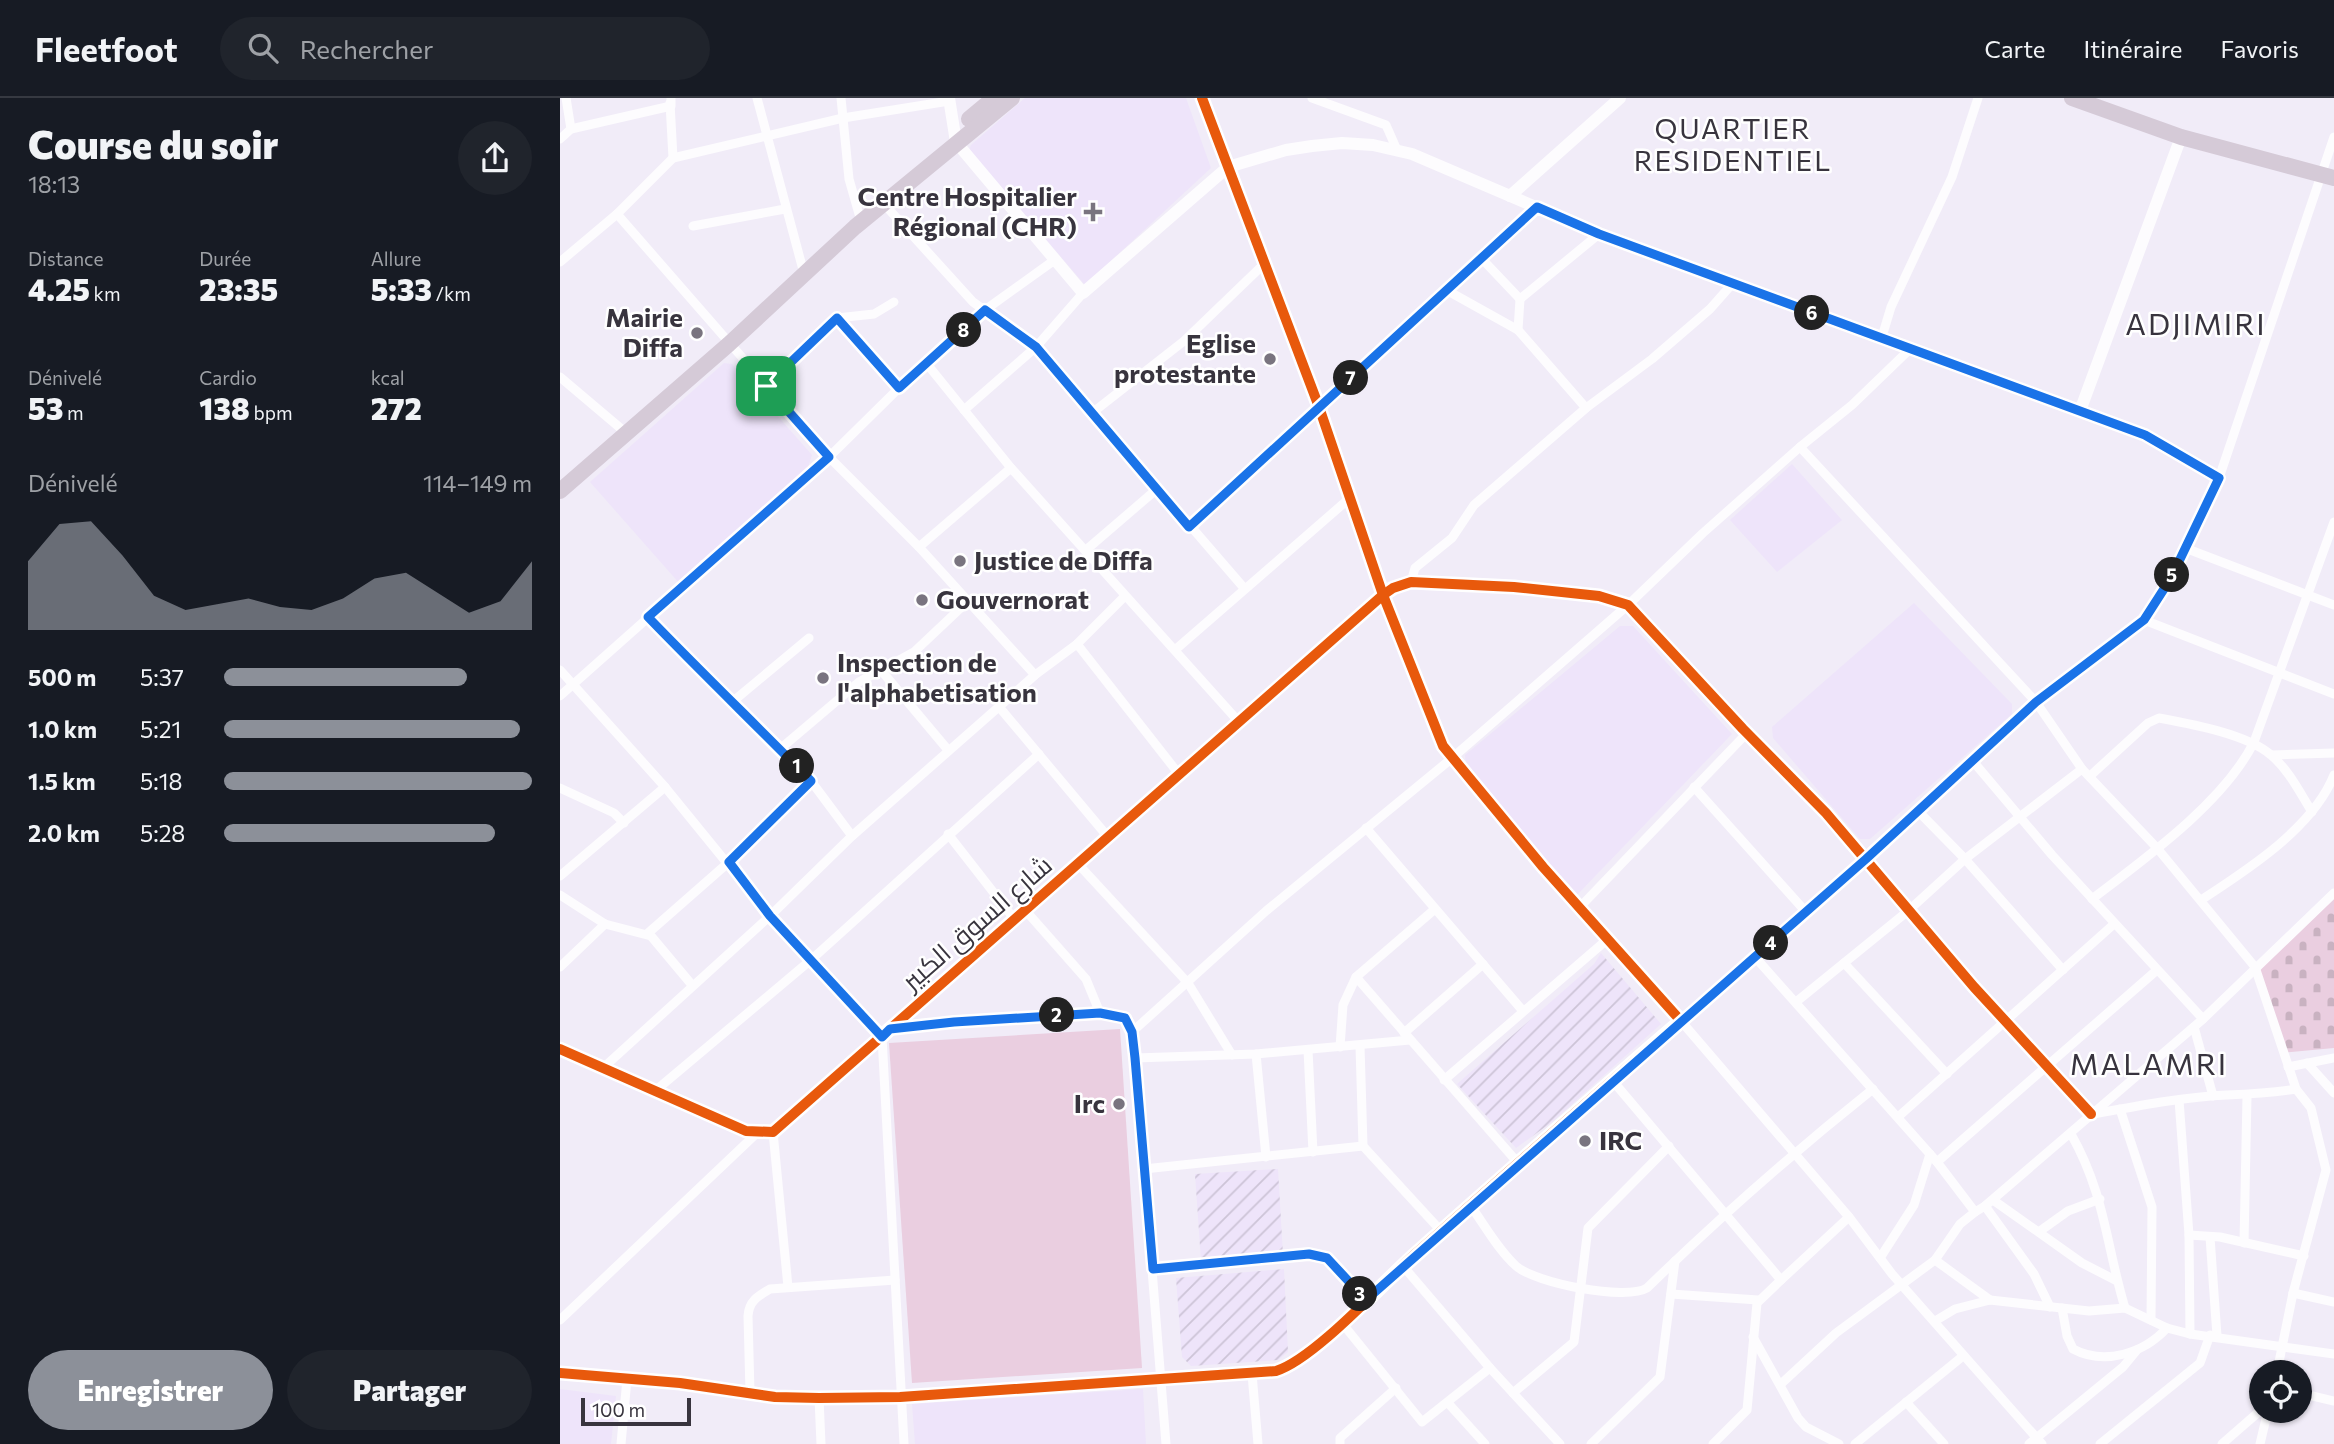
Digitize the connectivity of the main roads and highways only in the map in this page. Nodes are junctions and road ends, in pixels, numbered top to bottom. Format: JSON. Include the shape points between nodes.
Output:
{"nodes":[{"id":1,"x":994,"y":98,"type":"edge"},
{"id":2,"x":1012,"y":98,"type":"edge"},
{"id":3,"x":2072,"y":98,"type":"edge"},
{"id":4,"x":2098,"y":103,"type":"edge"},
{"id":5,"x":956,"y":137,"type":"junction"},
{"id":6,"x":2327,"y":177,"type":"edge"},
{"id":7,"x":726,"y":340,"type":"junction"},
{"id":8,"x":621,"y":429,"type":"junction"},
{"id":9,"x":560,"y":478,"type":"edge"},
{"id":10,"x":560,"y":491,"type":"edge"}],
"edges":[{"from":1,"to":5,"type":"highway"},
{"from":2,"to":5,"type":"highway"},
{"from":3,"to":4,"type":"highway"},
{"from":4,"to":6,"type":"highway","via":[[2181,137]]},
{"from":5,"to":7,"type":"highway"},
{"from":5,"to":7,"type":"highway","via":[[859,214]]},
{"from":7,"to":8,"type":"highway"},
{"from":8,"to":9,"type":"highway"},
{"from":8,"to":10,"type":"highway"}]}
